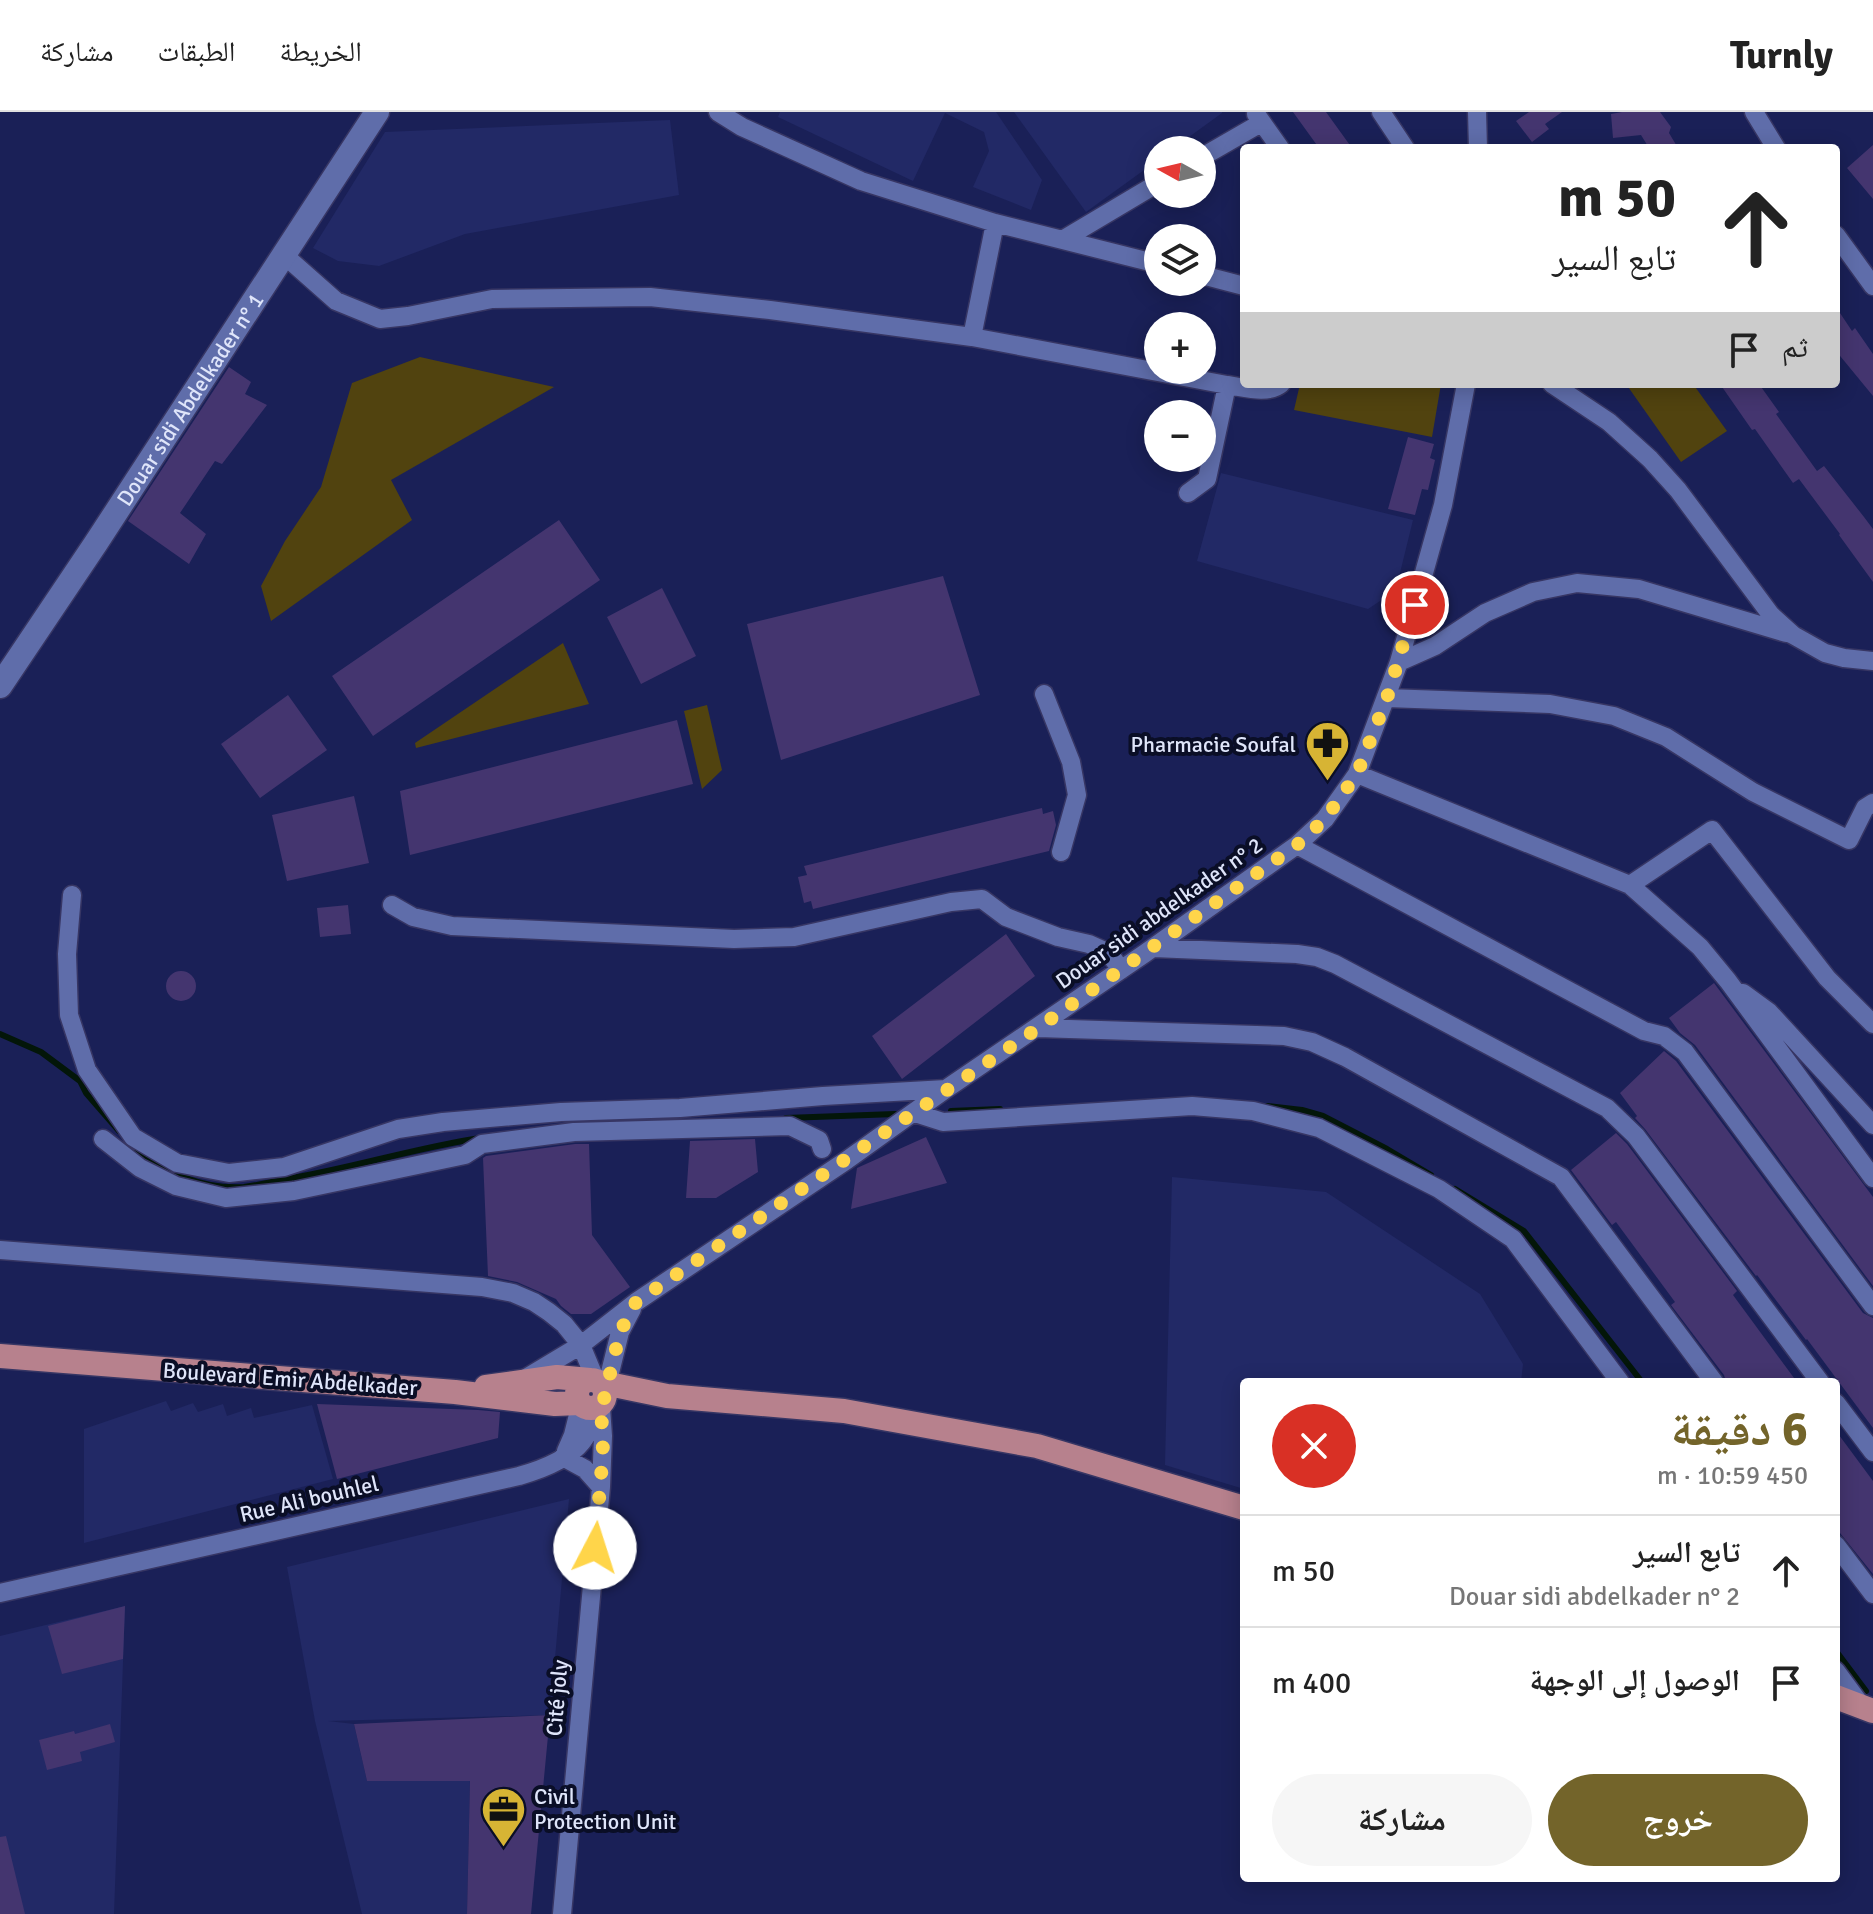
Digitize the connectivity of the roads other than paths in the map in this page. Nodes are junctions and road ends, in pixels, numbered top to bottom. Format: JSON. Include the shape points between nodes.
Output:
{"nodes":[{"id":1,"x":377,"y":112,"type":"edge"},
{"id":2,"x":718,"y":112,"type":"edge"},
{"id":3,"x":1381,"y":112,"type":"edge"},
{"id":4,"x":1477,"y":112,"type":"edge"},
{"id":5,"x":1754,"y":112,"type":"edge"},
{"id":6,"x":1258,"y":117,"type":"edge"},
{"id":7,"x":1277,"y":144,"type":"edge"},
{"id":8,"x":1402,"y":144,"type":"edge"},
{"id":9,"x":1478,"y":144,"type":"edge"},
{"id":10,"x":1774,"y":144,"type":"edge"},
{"id":11,"x":1216,"y":147,"type":"edge"},
{"id":12,"x":1144,"y":191,"type":"edge"},
{"id":13,"x":995,"y":223,"type":"junction"},
{"id":14,"x":1064,"y":239,"type":"junction"},
{"id":15,"x":1840,"y":241,"type":"edge"},
{"id":16,"x":284,"y":255,"type":"junction"},
{"id":17,"x":1144,"y":260,"type":"edge"},
{"id":18,"x":1216,"y":279,"type":"edge"},
{"id":19,"x":1240,"y":285,"type":"edge"},
{"id":20,"x":1873,"y":286,"type":"edge"},
{"id":21,"x":972,"y":337,"type":"junction"},
{"id":22,"x":1227,"y":385,"type":"junction"},
{"id":23,"x":1240,"y":387,"type":"edge"},
{"id":24,"x":1249,"y":388,"type":"edge"},
{"id":25,"x":1276,"y":388,"type":"edge"},
{"id":26,"x":1465,"y":388,"type":"edge"},
{"id":27,"x":1566,"y":388,"type":"edge"},
{"id":28,"x":1188,"y":493,"type":"dead end"},
{"id":29,"x":1793,"y":635,"type":"junction"},
{"id":30,"x":1873,"y":661,"type":"edge"},
{"id":31,"x":1399,"y":662,"type":"junction"},
{"id":32,"x":0,"y":686,"type":"edge"},
{"id":33,"x":1044,"y":694,"type":"dead end"},
{"id":34,"x":1387,"y":698,"type":"junction"},
{"id":35,"x":1357,"y":774,"type":"junction"},
{"id":36,"x":1873,"y":803,"type":"edge"},
{"id":37,"x":1297,"y":845,"type":"junction"},
{"id":38,"x":1061,"y":852,"type":"dead end"},
{"id":39,"x":1630,"y":885,"type":"junction"},
{"id":40,"x":72,"y":895,"type":"dead end"},
{"id":41,"x":392,"y":905,"type":"dead end"},
{"id":42,"x":1154,"y":948,"type":"junction"},
{"id":43,"x":1121,"y":970,"type":"junction"},
{"id":44,"x":1728,"y":981,"type":"junction"},
{"id":45,"x":1873,"y":1024,"type":"edge"},
{"id":46,"x":1038,"y":1028,"type":"junction"},
{"id":47,"x":946,"y":1089,"type":"junction"},
{"id":48,"x":915,"y":1113,"type":"junction"},
{"id":49,"x":1873,"y":1125,"type":"edge"},
{"id":50,"x":103,"y":1139,"type":"dead end"},
{"id":51,"x":822,"y":1149,"type":"dead end"},
{"id":52,"x":1873,"y":1178,"type":"edge"},
{"id":53,"x":0,"y":1250,"type":"edge"},
{"id":54,"x":636,"y":1302,"type":"junction"},
{"id":55,"x":1873,"y":1306,"type":"edge"},
{"id":56,"x":581,"y":1345,"type":"junction"},
{"id":57,"x":0,"y":1356,"type":"edge"},
{"id":58,"x":1617,"y":1378,"type":"edge"},
{"id":59,"x":1711,"y":1378,"type":"edge"},
{"id":60,"x":1817,"y":1378,"type":"edge"},
{"id":61,"x":518,"y":1383,"type":"junction"},
{"id":62,"x":455,"y":1392,"type":"junction"},
{"id":63,"x":593,"y":1392,"type":"junction"},
{"id":64,"x":1840,"y":1408,"type":"edge"},
{"id":65,"x":1873,"y":1452,"type":"edge"},
{"id":66,"x":563,"y":1457,"type":"junction"},
{"id":67,"x":601,"y":1487,"type":"junction"},
{"id":68,"x":1240,"y":1507,"type":"edge"},
{"id":69,"x":1840,"y":1550,"type":"edge"},
{"id":70,"x":0,"y":1593,"type":"edge"},
{"id":71,"x":1873,"y":1594,"type":"edge"},
{"id":72,"x":1840,"y":1676,"type":"edge"},
{"id":73,"x":1840,"y":1698,"type":"edge"},
{"id":74,"x":1867,"y":1708,"type":"edge"},
{"id":75,"x":562,"y":1914,"type":"edge"}],
"edges":[{"from":1,"to":16,"type":"street","name":"Douar sidi Abdelkader n° 1"},
{"from":2,"to":13,"type":"street","via":[[861,181]]},
{"from":3,"to":8,"type":"street"},
{"from":4,"to":9,"type":"street"},
{"from":5,"to":10,"type":"street"},
{"from":6,"to":7,"type":"street"},
{"from":6,"to":11,"type":"street"},
{"from":12,"to":14,"type":"street"},
{"from":13,"to":14,"type":"street"},
{"from":13,"to":21,"type":"street"},
{"from":14,"to":17,"type":"street"},
{"from":15,"to":20,"type":"street"},
{"from":16,"to":21,"type":"street","via":[[336,301],[380,319],[492,299],[650,297]]},
{"from":16,"to":32,"type":"street","name":"Douar sidi Abdelkader n° 1"},
{"from":18,"to":19,"type":"street"},
{"from":21,"to":22,"type":"street"},
{"from":22,"to":23,"type":"street"},
{"from":22,"to":28,"type":"street","via":[[1207,479]]},
{"from":24,"to":25,"type":"street"},
{"from":26,"to":31,"type":"street","name":"Douar sidi abdelkader n° 2","via":[[1443,505]]},
{"from":27,"to":29,"type":"street","via":[[1650,459],[1771,615]]},
{"from":29,"to":30,"type":"street","via":[[1825,653]]},
{"from":29,"to":31,"type":"street","via":[[1639,589],[1577,583],[1533,592],[1497,607]]},
{"from":31,"to":34,"type":"street","name":"Douar sidi abdelkader n° 2"},
{"from":33,"to":38,"type":"street","via":[[1071,762],[1077,795]]},
{"from":34,"to":35,"type":"street","name":"Douar sidi abdelkader n° 2"},
{"from":34,"to":36,"type":"street","via":[[1550,704],[1614,716],[1666,737],[1753,792],[1849,840]]},
{"from":35,"to":37,"type":"street","name":"Douar sidi abdelkader n° 2","via":[[1325,819]]},
{"from":35,"to":39,"type":"street"},
{"from":37,"to":42,"type":"street","name":"Douar sidi abdelkader n° 2"},
{"from":37,"to":55,"type":"street","via":[[1644,1031],[1664,1036],[1685,1052]]},
{"from":39,"to":44,"type":"street","via":[[1700,947]]},
{"from":39,"to":45,"type":"street","via":[[1712,830],[1827,978]]},
{"from":40,"to":47,"type":"street","via":[[69,1015],[87,1070],[133,1137],[177,1163],[229,1173],[284,1167],[398,1129],[443,1122]]},
{"from":41,"to":43,"type":"street","via":[[413,917],[452,926],[734,939],[794,937],[982,899],[1006,917],[1109,953]]},
{"from":42,"to":43,"type":"street","name":"Douar sidi abdelkader n° 2"},
{"from":42,"to":60,"type":"street","via":[[1317,957],[1607,1108],[1636,1136]]},
{"from":43,"to":46,"type":"street","name":"Douar sidi abdelkader n° 2"},
{"from":44,"to":49,"type":"street","via":[[1769,1012]]},
{"from":44,"to":52,"type":"street"},
{"from":46,"to":47,"type":"street","name":"Douar sidi abdelkader n° 2"},
{"from":46,"to":59,"type":"street","via":[[1284,1036],[1345,1057],[1561,1177]]},
{"from":47,"to":48,"type":"street","name":"Douar sidi abdelkader n° 2"},
{"from":48,"to":54,"type":"street","name":"Douar sidi abdelkader n° 2"},
{"from":48,"to":58,"type":"street","via":[[943,1122],[1192,1106],[1253,1111],[1319,1128],[1439,1189],[1513,1239]]},
{"from":50,"to":51,"type":"street","via":[[140,1168],[176,1186],[226,1198],[294,1191],[465,1155],[482,1144],[574,1132],[790,1126],[819,1140]]},
{"from":53,"to":56,"type":"street","via":[[482,1287],[534,1302],[564,1324]]},
{"from":54,"to":56,"type":"street","name":"Douar sidi abdelkader n° 2"},
{"from":54,"to":63,"type":"street","name":"Douar sidi abdelkader n° 2"},
{"from":56,"to":61,"type":"street","name":"Douar sidi abdelkader n° 2"},
{"from":56,"to":63,"type":"street"},
{"from":57,"to":62,"type":"main road","name":"Boulevard Emir Abdelkader"},
{"from":61,"to":62,"type":"main road"},
{"from":61,"to":63,"type":"main road","via":[[557,1377]]},
{"from":62,"to":63,"type":"main road","name":"Boulevard Emir Abdelkader","via":[[555,1404]]},
{"from":63,"to":66,"type":"street"},
{"from":63,"to":67,"type":"street","name":"Cité joly","via":[[603,1436]]},
{"from":63,"to":68,"type":"main road","via":[[844,1411],[1037,1446]]},
{"from":64,"to":65,"type":"street"},
{"from":66,"to":67,"type":"street","via":[[585,1469]]},
{"from":66,"to":70,"type":"street","name":"Rue Ali bouhlel","via":[[519,1476]]},
{"from":67,"to":75,"type":"street","name":"Cité joly"},
{"from":69,"to":71,"type":"street"},
{"from":72,"to":74,"type":"street"},
{"from":73,"to":74,"type":"main road"}]}
